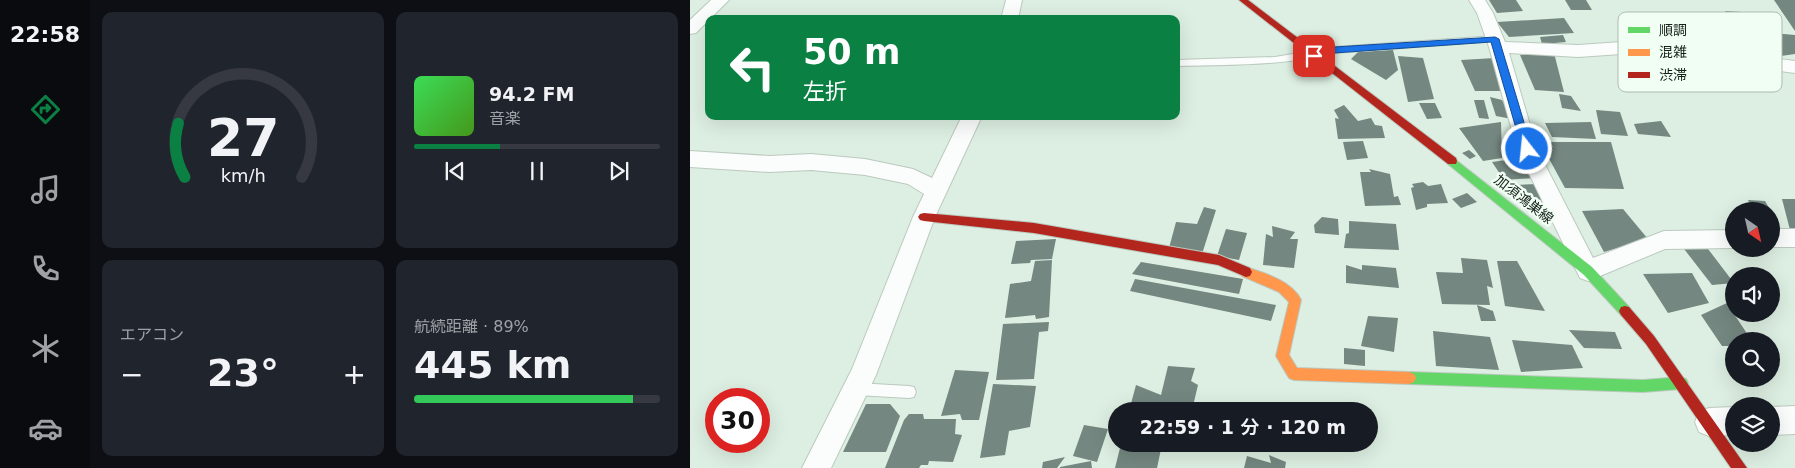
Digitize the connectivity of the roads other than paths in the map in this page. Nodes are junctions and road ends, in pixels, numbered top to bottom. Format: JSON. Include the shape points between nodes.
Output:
{"nodes":[{"id":1,"x":721,"y":0,"type":"edge"},
{"id":2,"x":1014,"y":0,"type":"edge"},
{"id":3,"x":1242,"y":0,"type":"edge"},
{"id":4,"x":1477,"y":0,"type":"edge"},
{"id":5,"x":1009,"y":15,"type":"edge"},
{"id":6,"x":690,"y":29,"type":"edge"},
{"id":7,"x":1496,"y":43,"type":"junction"},
{"id":8,"x":1618,"y":48,"type":"edge"},
{"id":9,"x":1314,"y":56,"type":"junction"},
{"id":10,"x":1180,"y":62,"type":"edge"},
{"id":11,"x":1782,"y":65,"type":"edge"},
{"id":12,"x":1795,"y":67,"type":"edge"},
{"id":13,"x":970,"y":120,"type":"edge"},
{"id":14,"x":690,"y":159,"type":"edge"},
{"id":15,"x":937,"y":191,"type":"junction"},
{"id":16,"x":924,"y":217,"type":"junction"},
{"id":17,"x":1780,"y":238,"type":"edge"},
{"id":18,"x":1795,"y":238,"type":"edge"},
{"id":19,"x":1725,"y":239,"type":"edge"},
{"id":20,"x":1588,"y":271,"type":"junction"},
{"id":21,"x":1681,"y":383,"type":"junction"},
{"id":22,"x":856,"y":389,"type":"junction"},
{"id":23,"x":909,"y":392,"type":"dead end"},
{"id":24,"x":1795,"y":420,"type":"edge"},
{"id":25,"x":1721,"y":421,"type":"edge"},
{"id":26,"x":1780,"y":421,"type":"edge"},
{"id":27,"x":816,"y":468,"type":"edge"},
{"id":28,"x":1740,"y":468,"type":"edge"}],
"edges":[{"from":1,"to":6,"type":"street"},
{"from":2,"to":5,"type":"street"},
{"from":3,"to":9,"type":"street","name":"加須鴻巣線"},
{"from":4,"to":7,"type":"street"},
{"from":7,"to":8,"type":"street","via":[[1578,51]]},
{"from":7,"to":9,"type":"lane","via":[[1334,50]]},
{"from":7,"to":20,"type":"street","via":[[1527,149]]},
{"from":9,"to":10,"type":"lane"},
{"from":9,"to":20,"type":"street","name":"加須鴻巣線","via":[[1507,204]]},
{"from":11,"to":12,"type":"street"},
{"from":13,"to":15,"type":"street"},
{"from":14,"to":15,"type":"street","via":[[770,164],[811,162],[865,167],[913,177]]},
{"from":15,"to":16,"type":"street"},
{"from":16,"to":21,"type":"street","via":[[1034,228],[1219,260],[1284,288],[1295,300],[1282,356],[1294,374],[1643,386]]},
{"from":16,"to":22,"type":"street"},
{"from":17,"to":18,"type":"street"},
{"from":19,"to":20,"type":"street","via":[[1664,240]]},
{"from":20,"to":21,"type":"street","name":"加須鴻巣線","via":[[1650,340]]},
{"from":21,"to":25,"type":"street","name":"加須鴻巣線"},
{"from":22,"to":23,"type":"lane"},
{"from":22,"to":27,"type":"street"},
{"from":24,"to":26,"type":"street"},
{"from":25,"to":28,"type":"street","name":"加須鴻巣線"}]}
